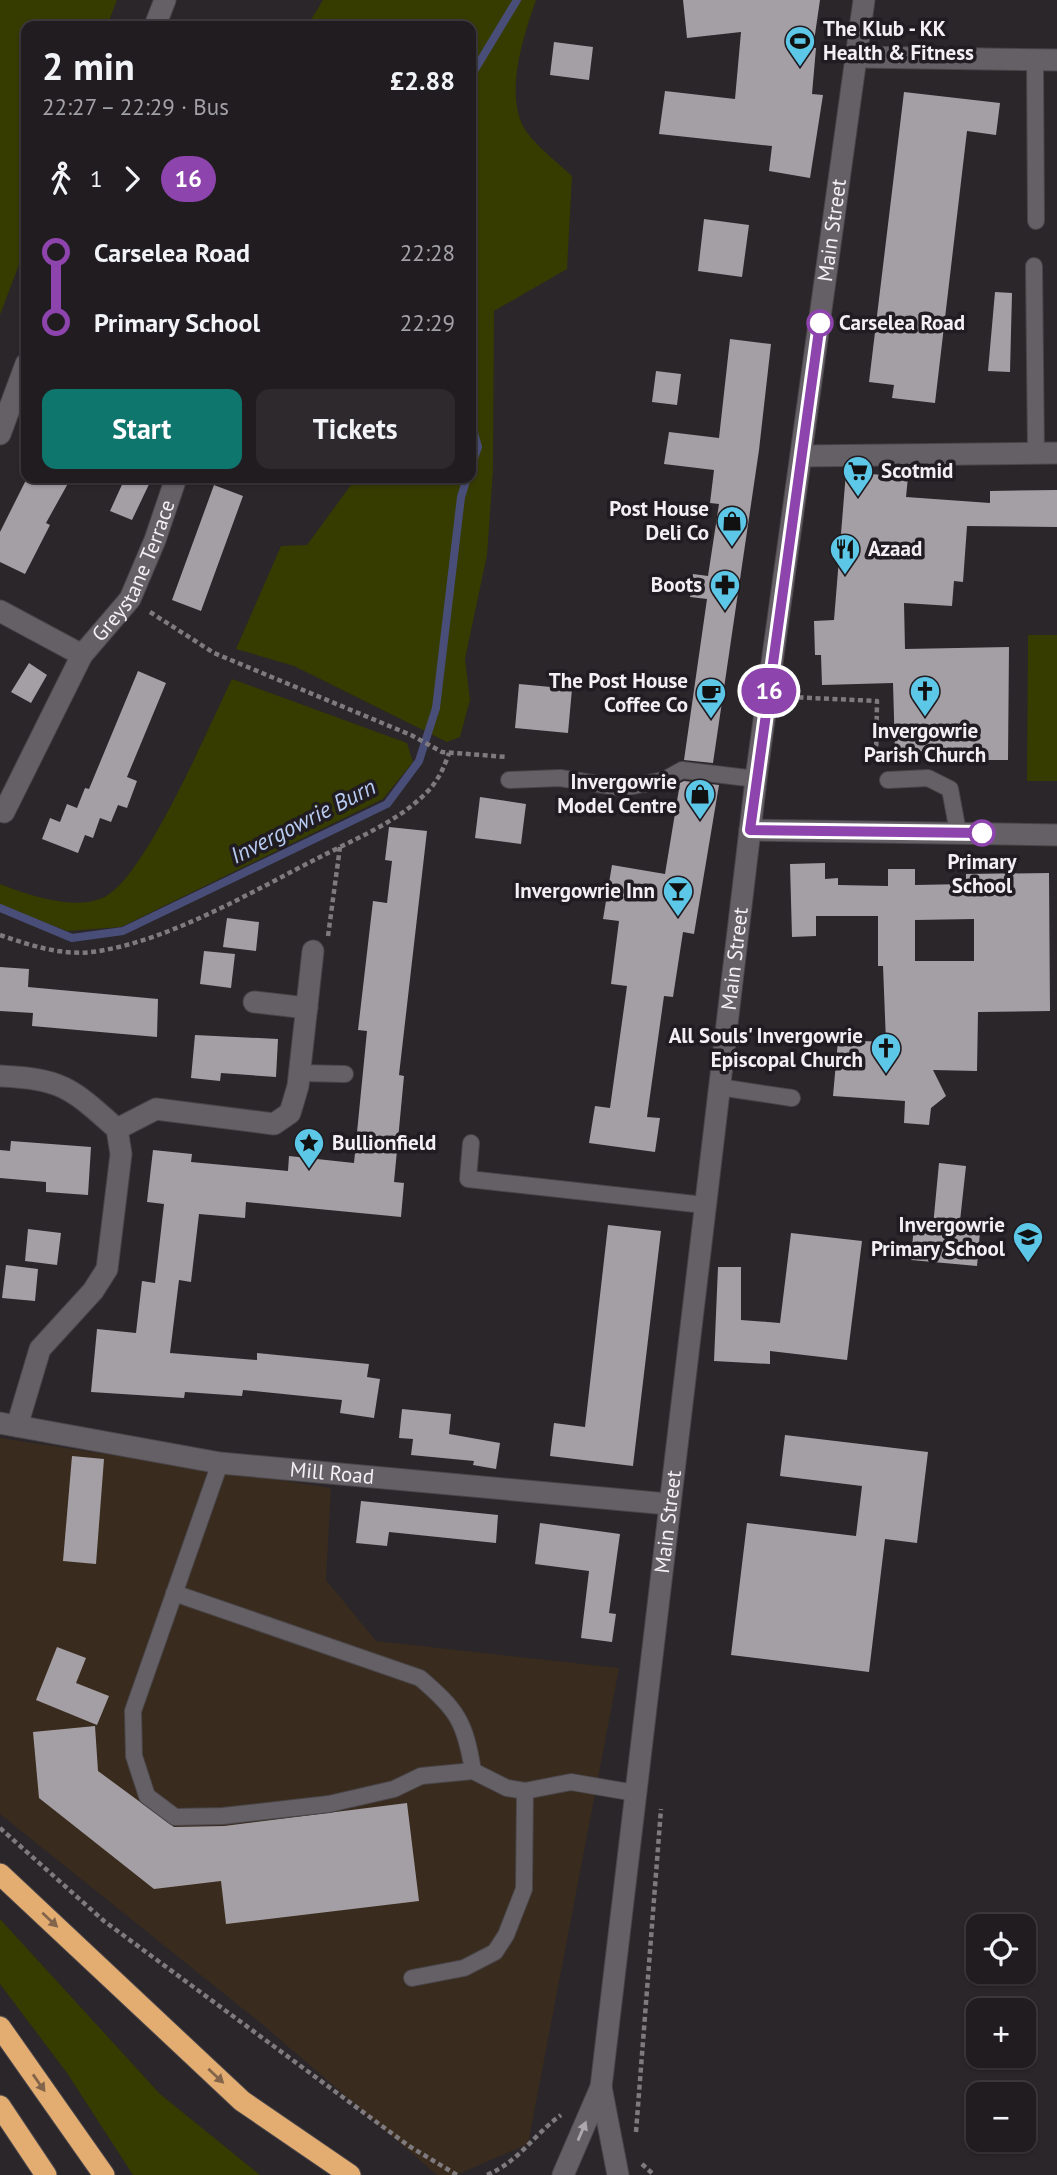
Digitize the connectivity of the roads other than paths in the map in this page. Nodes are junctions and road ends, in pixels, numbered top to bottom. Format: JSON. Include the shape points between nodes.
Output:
{"nodes":[{"id":1,"x":165,"y":0,"type":"edge"},
{"id":2,"x":864,"y":0,"type":"edge"},
{"id":3,"x":157,"y":21,"type":"edge"},
{"id":4,"x":856,"y":57,"type":"junction"},
{"id":5,"x":1035,"y":59,"type":"junction"},
{"id":6,"x":1057,"y":60,"type":"edge"},
{"id":7,"x":1036,"y":221,"type":"dead end"},
{"id":8,"x":1034,"y":266,"type":"dead end"},
{"id":9,"x":21,"y":377,"type":"edge"},
{"id":10,"x":0,"y":434,"type":"edge"},
{"id":11,"x":1047,"y":453,"type":"edge"},
{"id":12,"x":802,"y":456,"type":"junction"},
{"id":13,"x":174,"y":483,"type":"edge"},
{"id":14,"x":0,"y":611,"type":"edge"},
{"id":15,"x":82,"y":655,"type":"junction"},
{"id":16,"x":757,"y":779,"type":"junction"},
{"id":17,"x":509,"y":780,"type":"dead end"},
{"id":18,"x":888,"y":780,"type":"road end"},
{"id":19,"x":4,"y":812,"type":"dead end"},
{"id":20,"x":750,"y":830,"type":"junction"},
{"id":21,"x":958,"y":832,"type":"junction"},
{"id":22,"x":1057,"y":835,"type":"edge"},
{"id":23,"x":313,"y":951,"type":"road end"},
{"id":24,"x":254,"y":1002,"type":"dead end"},
{"id":25,"x":307,"y":1008,"type":"junction"},
{"id":26,"x":300,"y":1073,"type":"junction"},
{"id":27,"x":345,"y":1074,"type":"dead end"},
{"id":28,"x":0,"y":1076,"type":"edge"},
{"id":29,"x":719,"y":1087,"type":"junction"},
{"id":30,"x":792,"y":1098,"type":"dead end"},
{"id":31,"x":117,"y":1129,"type":"junction"},
{"id":32,"x":471,"y":1143,"type":"dead end"},
{"id":33,"x":704,"y":1205,"type":"junction"},
{"id":34,"x":8,"y":1424,"type":"edge"},
{"id":35,"x":220,"y":1463,"type":"junction"},
{"id":36,"x":668,"y":1504,"type":"junction"},
{"id":37,"x":174,"y":1593,"type":"junction"},
{"id":38,"x":473,"y":1771,"type":"junction"},
{"id":39,"x":525,"y":1791,"type":"junction"},
{"id":40,"x":635,"y":1793,"type":"junction"},
{"id":41,"x":0,"y":1874,"type":"edge"},
{"id":42,"x":412,"y":1978,"type":"dead end"},
{"id":43,"x":0,"y":2027,"type":"edge"},
{"id":44,"x":601,"y":2087,"type":"junction"},
{"id":45,"x":0,"y":2106,"type":"edge"},
{"id":46,"x":46,"y":2175,"type":"edge"},
{"id":47,"x":104,"y":2175,"type":"edge"},
{"id":48,"x":350,"y":2175,"type":"edge"},
{"id":49,"x":563,"y":2175,"type":"edge"},
{"id":50,"x":618,"y":2175,"type":"edge"}],
"edges":[{"from":1,"to":3,"type":"street"},
{"from":2,"to":4,"type":"street","name":"Main Street"},
{"from":4,"to":5,"type":"street"},
{"from":4,"to":12,"type":"street","name":"Main Street"},
{"from":5,"to":6,"type":"street"},
{"from":5,"to":7,"type":"lane"},
{"from":8,"to":11,"type":"lane"},
{"from":9,"to":10,"type":"street"},
{"from":11,"to":12,"type":"street"},
{"from":12,"to":16,"type":"street","name":"Main Street"},
{"from":13,"to":15,"type":"street","name":"Greystane Terrace","via":[[130,598]]},
{"from":14,"to":15,"type":"street","name":"Greystane Terrace"},
{"from":15,"to":19,"type":"street","name":"Greystane Terrace"},
{"from":16,"to":17,"type":"lane","via":[[682,770],[664,780],[623,788],[560,778]]},
{"from":16,"to":20,"type":"street","name":"Main Street"},
{"from":18,"to":21,"type":"lane","via":[[928,778],[950,789]]},
{"from":20,"to":21,"type":"street"},
{"from":20,"to":29,"type":"street","name":"Main Street"},
{"from":21,"to":22,"type":"street"},
{"from":23,"to":25,"type":"street"},
{"from":24,"to":25,"type":"street"},
{"from":25,"to":26,"type":"street"},
{"from":26,"to":27,"type":"lane"},
{"from":26,"to":31,"type":"street","via":[[290,1113],[274,1124],[156,1109]]},
{"from":28,"to":31,"type":"street","via":[[68,1087]]},
{"from":29,"to":30,"type":"lane"},
{"from":29,"to":33,"type":"street","name":"Main Street"},
{"from":31,"to":34,"type":"street","via":[[121,1154],[107,1269],[40,1349]]},
{"from":32,"to":33,"type":"lane","via":[[468,1179]]},
{"from":33,"to":36,"type":"street","name":"Main Street"},
{"from":34,"to":35,"type":"street","name":"Mill Road"},
{"from":35,"to":36,"type":"street","name":"Mill Road"},
{"from":35,"to":37,"type":"lane"},
{"from":36,"to":40,"type":"street","name":"Main Street"},
{"from":37,"to":38,"type":"lane","via":[[420,1678],[452,1706],[468,1743]]},
{"from":37,"to":38,"type":"lane","via":[[133,1712],[134,1756],[147,1796],[175,1817],[329,1804],[394,1789],[421,1776]]},
{"from":38,"to":39,"type":"lane"},
{"from":39,"to":40,"type":"lane","via":[[571,1782]]},
{"from":39,"to":42,"type":"lane","via":[[524,1889],[506,1935],[495,1952],[464,1968]]},
{"from":40,"to":44,"type":"street","name":"Main Street"},
{"from":41,"to":48,"type":"highway","one_way":true,"via":[[242,2101]]},
{"from":43,"to":47,"type":"highway","one_way":true},
{"from":49,"to":44,"type":"street","name":"Main Street","one_way":true},
{"from":44,"to":50,"type":"street","name":"Main Street"},
{"from":45,"to":46,"type":"highway"}]}
